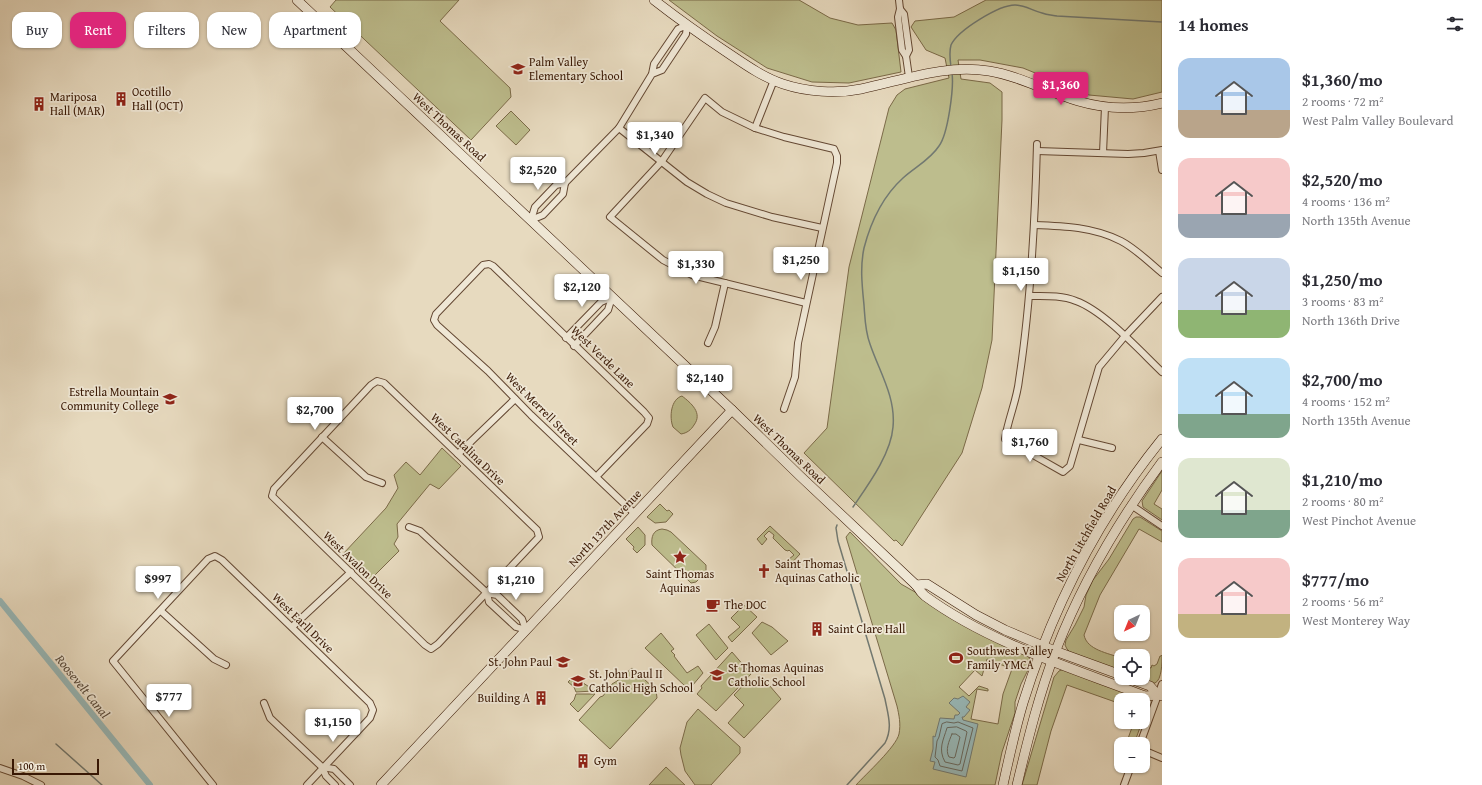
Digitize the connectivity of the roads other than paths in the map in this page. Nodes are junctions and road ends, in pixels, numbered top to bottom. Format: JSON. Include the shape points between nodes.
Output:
{"nodes":[{"id":1,"x":297,"y":0,"type":"edge"},
{"id":2,"x":654,"y":0,"type":"edge"},
{"id":3,"x":899,"y":0,"type":"edge"},
{"id":4,"x":687,"y":25,"type":"junction"},
{"id":5,"x":652,"y":74,"type":"junction"},
{"id":6,"x":909,"y":77,"type":"junction"},
{"id":7,"x":774,"y":80,"type":"junction"},
{"id":8,"x":1162,"y":103,"type":"edge"},
{"id":9,"x":1105,"y":107,"type":"junction"},
{"id":10,"x":619,"y":128,"type":"junction"},
{"id":11,"x":755,"y":128,"type":"junction"},
{"id":12,"x":1160,"y":151,"type":"edge"},
{"id":13,"x":1102,"y":153,"type":"junction"},
{"id":14,"x":662,"y":162,"type":"junction"},
{"id":15,"x":1162,"y":170,"type":"edge"},
{"id":16,"x":566,"y":183,"type":"junction"},
{"id":17,"x":531,"y":220,"type":"junction"},
{"id":18,"x":1034,"y":225,"type":"junction"},
{"id":19,"x":822,"y":228,"type":"junction"},
{"id":20,"x":489,"y":264,"type":"joint"},
{"id":21,"x":1162,"y":273,"type":"edge"},
{"id":22,"x":725,"y":284,"type":"junction"},
{"id":23,"x":1030,"y":296,"type":"junction"},
{"id":24,"x":612,"y":297,"type":"junction"},
{"id":25,"x":1162,"y":297,"type":"edge"},
{"id":26,"x":806,"y":302,"type":"junction"},
{"id":27,"x":1125,"y":336,"type":"junction"},
{"id":28,"x":566,"y":338,"type":"junction"},
{"id":29,"x":708,"y":343,"type":"dead end"},
{"id":30,"x":574,"y":346,"type":"junction"},
{"id":31,"x":1162,"y":372,"type":"edge"},
{"id":32,"x":515,"y":399,"type":"junction"},
{"id":33,"x":784,"y":409,"type":"dead end"},
{"id":34,"x":732,"y":410,"type":"junction"},
{"id":35,"x":322,"y":436,"type":"junction"},
{"id":36,"x":1079,"y":440,"type":"junction"},
{"id":37,"x":1162,"y":440,"type":"edge"},
{"id":38,"x":1112,"y":448,"type":"dead end"},
{"id":39,"x":458,"y":454,"type":"junction"},
{"id":40,"x":1162,"y":462,"type":"edge"},
{"id":41,"x":596,"y":477,"type":"junction"},
{"id":42,"x":382,"y":483,"type":"dead end"},
{"id":43,"x":1131,"y":505,"type":"junction"},
{"id":44,"x":635,"y":514,"type":"junction"},
{"id":45,"x":1162,"y":526,"type":"edge"},
{"id":46,"x":409,"y":527,"type":"dead end"},
{"id":47,"x":351,"y":572,"type":"junction"},
{"id":48,"x":916,"y":585,"type":"junction"},
{"id":49,"x":487,"y":594,"type":"junction"},
{"id":50,"x":160,"y":611,"type":"junction"},
{"id":51,"x":292,"y":627,"type":"junction"},
{"id":52,"x":526,"y":630,"type":"junction"},
{"id":53,"x":1042,"y":646,"type":"junction"},
{"id":54,"x":1055,"y":651,"type":"junction"},
{"id":55,"x":1039,"y":655,"type":"junction"},
{"id":56,"x":1052,"y":660,"type":"junction"},
{"id":57,"x":226,"y":665,"type":"dead end"},
{"id":58,"x":1114,"y":672,"type":"edge"},
{"id":59,"x":1162,"y":684,"type":"edge"},
{"id":60,"x":1147,"y":685,"type":"edge"},
{"id":61,"x":1160,"y":696,"type":"edge"},
{"id":62,"x":264,"y":703,"type":"dead end"},
{"id":63,"x":1143,"y":737,"type":"edge"},
{"id":64,"x":1150,"y":753,"type":"edge"},
{"id":65,"x":1162,"y":758,"type":"edge"},
{"id":66,"x":322,"y":767,"type":"junction"},
{"id":67,"x":0,"y":768,"type":"edge"},
{"id":68,"x":1128,"y":773,"type":"edge"},
{"id":69,"x":42,"y":785,"type":"edge"},
{"id":70,"x":213,"y":785,"type":"edge"},
{"id":71,"x":307,"y":785,"type":"edge"},
{"id":72,"x":335,"y":785,"type":"edge"},
{"id":73,"x":350,"y":785,"type":"edge"},
{"id":74,"x":381,"y":785,"type":"edge"},
{"id":75,"x":1003,"y":785,"type":"edge"},
{"id":76,"x":1017,"y":785,"type":"edge"},
{"id":77,"x":1124,"y":785,"type":"edge"}],
"edges":[{"from":1,"to":17,"type":"main road","name":"West Thomas Road"},
{"from":2,"to":4,"type":"main road"},
{"from":3,"to":6,"type":"street","via":[[904,14],[903,32],[909,50],[906,56]]},
{"from":4,"to":5,"type":"street","via":[[678,29],[654,64]]},
{"from":4,"to":5,"type":"street","via":[[686,34],[662,70]]},
{"from":4,"to":7,"type":"main road","via":[[750,68]]},
{"from":5,"to":10,"type":"street"},
{"from":6,"to":7,"type":"main road","via":[[860,89],[835,91],[807,89]]},
{"from":6,"to":9,"type":"main road","via":[[960,68],[976,69],[1007,75],[1078,101]]},
{"from":7,"to":11,"type":"street"},
{"from":8,"to":9,"type":"main road","via":[[1133,108]]},
{"from":9,"to":13,"type":"street"},
{"from":10,"to":14,"type":"street"},
{"from":10,"to":16,"type":"street"},
{"from":11,"to":14,"type":"street","via":[[722,112],[705,98]]},
{"from":11,"to":19,"type":"street","via":[[784,138],[834,149],[838,163]]},
{"from":12,"to":13,"type":"street","via":[[1144,154]]},
{"from":12,"to":15,"type":"street"},
{"from":13,"to":18,"type":"street","via":[[1037,148]]},
{"from":14,"to":19,"type":"street","via":[[687,182],[726,203]]},
{"from":14,"to":22,"type":"street","via":[[610,217],[663,260],[692,275]]},
{"from":16,"to":17,"type":"street","via":[[563,194],[543,215]]},
{"from":16,"to":17,"type":"street","via":[[556,185],[535,207]]},
{"from":17,"to":24,"type":"main road","name":"West Thomas Road"},
{"from":18,"to":21,"type":"street","via":[[1082,228],[1121,241],[1141,254]]},
{"from":18,"to":23,"type":"street"},
{"from":19,"to":26,"type":"street"},
{"from":20,"to":28,"type":"street","name":"West Verde Lane"},
{"from":20,"to":32,"type":"street","name":"West Merrell Street","via":[[480,267],[436,314],[434,320]]},
{"from":22,"to":26,"type":"street"},
{"from":22,"to":29,"type":"street"},
{"from":23,"to":27,"type":"street","via":[[1054,296],[1076,301],[1097,312]]},
{"from":23,"to":36,"type":"street","via":[[1019,383],[1005,439],[1063,472],[1070,466]]},
{"from":24,"to":28,"type":"street","via":[[600,302]]},
{"from":24,"to":30,"type":"street","via":[[608,310]]},
{"from":24,"to":34,"type":"main road","name":"West Thomas Road"},
{"from":25,"to":27,"type":"street"},
{"from":26,"to":33,"type":"street","via":[[795,377]]},
{"from":27,"to":31,"type":"street"},
{"from":27,"to":36,"type":"street","via":[[1099,367]]},
{"from":28,"to":30,"type":"street","name":"West Verde Lane"},
{"from":30,"to":41,"type":"street","name":"West Verde Lane","via":[[648,418],[647,424]]},
{"from":32,"to":39,"type":"street"},
{"from":32,"to":41,"type":"street","name":"West Merrell Street"},
{"from":34,"to":44,"type":"main road","name":"North 137th Avenue"},
{"from":34,"to":48,"type":"main road","name":"West Thomas Road"},
{"from":35,"to":39,"type":"street","name":"West Catalina Drive","via":[[377,380],[384,383]]},
{"from":35,"to":42,"type":"street","via":[[366,477]]},
{"from":35,"to":47,"type":"street","name":"West Avalon Drive","via":[[274,489],[272,496]]},
{"from":36,"to":38,"type":"street"},
{"from":37,"to":53,"type":"main road","name":"North Litchfield Road","via":[[1132,478],[1094,539],[1070,582]]},
{"from":39,"to":49,"type":"street","name":"West Catalina Drive","via":[[537,530],[539,537]]},
{"from":40,"to":43,"type":"main road","name":"North Litchfield Road"},
{"from":41,"to":44,"type":"street","name":"West Merrell Street"},
{"from":43,"to":45,"type":"street"},
{"from":43,"to":54,"type":"main road","name":"North Litchfield Road","via":[[1092,573]]},
{"from":44,"to":52,"type":"main road","name":"North 137th Avenue"},
{"from":46,"to":49,"type":"street","via":[[420,531]]},
{"from":47,"to":49,"type":"street","name":"West Avalon Drive","via":[[431,649]]},
{"from":47,"to":51,"type":"street"},
{"from":48,"to":53,"type":"main road","via":[[927,584],[990,623]]},
{"from":48,"to":55,"type":"main road","name":"West Thomas Road","via":[[925,596],[953,615],[1006,642]]},
{"from":49,"to":52,"type":"street","via":[[489,602],[505,617],[516,627]]},
{"from":49,"to":52,"type":"street","via":[[497,595],[522,619]]},
{"from":50,"to":51,"type":"street","name":"West Earll Drive","via":[[208,559],[215,556]]},
{"from":50,"to":57,"type":"street","via":[[214,659]]},
{"from":50,"to":70,"type":"street","via":[[113,661]]},
{"from":51,"to":66,"type":"street","name":"West Earll Drive","via":[[370,703],[372,710],[370,718]]},
{"from":52,"to":74,"type":"main road","name":"North 137th Avenue"},
{"from":53,"to":54,"type":"main road"},
{"from":53,"to":55,"type":"main road","name":"North Litchfield Road"},
{"from":54,"to":56,"type":"main road","name":"North Litchfield Road"},
{"from":54,"to":58,"type":"main road"},
{"from":55,"to":56,"type":"main road","name":"West Thomas Road"},
{"from":55,"to":75,"type":"main road","name":"North Litchfield Road","via":[[1019,717]]},
{"from":56,"to":61,"type":"main road","name":"West Thomas Road","via":[[1145,696]]},
{"from":56,"to":76,"type":"main road","name":"North Litchfield Road","via":[[1033,719]]},
{"from":59,"to":61,"type":"street"},
{"from":60,"to":61,"type":"main road"},
{"from":61,"to":63,"type":"street"},
{"from":62,"to":66,"type":"street","via":[[270,718]]},
{"from":64,"to":65,"type":"street"},
{"from":66,"to":71,"type":"street"},
{"from":66,"to":72,"type":"street","via":[[326,776]]},
{"from":66,"to":73,"type":"street","via":[[334,769]]},
{"from":67,"to":69,"type":"street"},
{"from":68,"to":77,"type":"street"}]}
